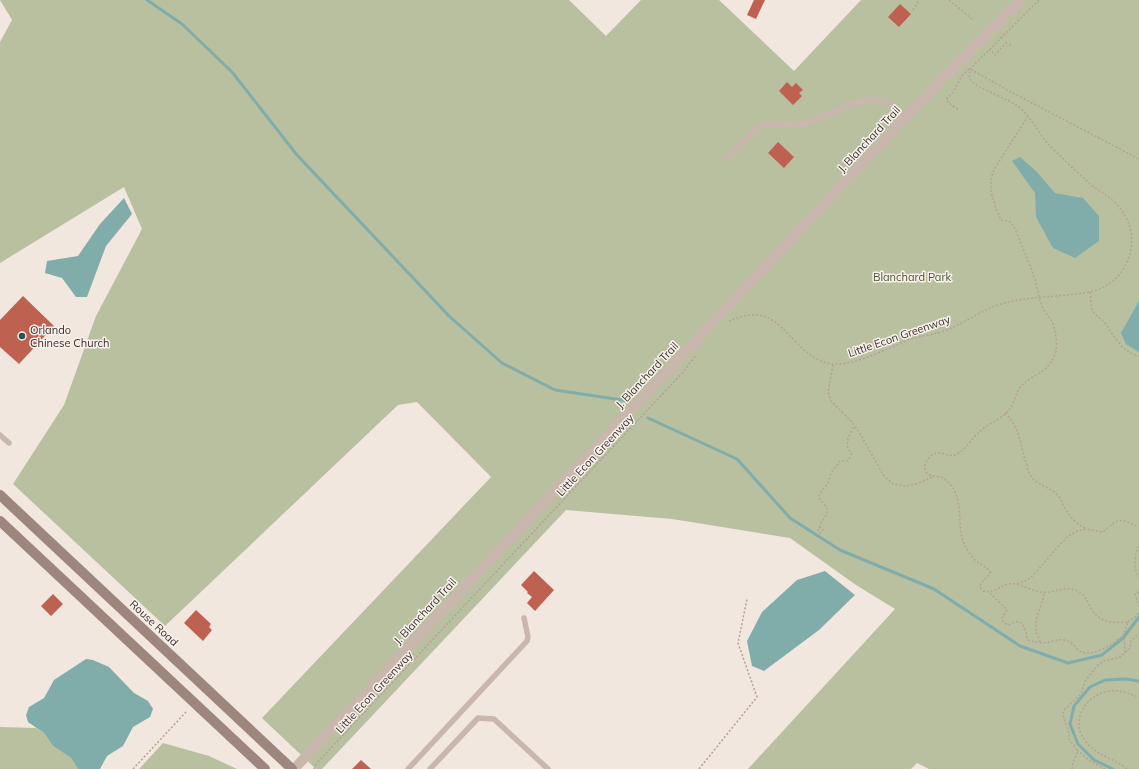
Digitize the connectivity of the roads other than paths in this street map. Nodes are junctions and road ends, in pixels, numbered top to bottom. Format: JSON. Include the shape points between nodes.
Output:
{"nodes":[{"id":1,"x":1021,"y":0,"type":"edge"},
{"id":2,"x":905,"y":118,"type":"junction"},
{"id":3,"x":726,"y":159,"type":"dead end"},
{"id":4,"x":0,"y":435,"type":"edge"},
{"id":5,"x":9,"y":443,"type":"dead end"},
{"id":6,"x":0,"y":495,"type":"edge"},
{"id":7,"x":0,"y":521,"type":"edge"},
{"id":8,"x":524,"y":618,"type":"dead end"},
{"id":9,"x":265,"y":769,"type":"edge"},
{"id":10,"x":293,"y":769,"type":"edge"},
{"id":11,"x":408,"y":769,"type":"edge"},
{"id":12,"x":430,"y":769,"type":"edge"},
{"id":13,"x":548,"y":769,"type":"edge"}],
"edges":[{"from":1,"to":2,"type":"street","name":"J. Blanchard Trail"},
{"from":2,"to":3,"type":"lane","via":[[890,103],[873,98],[848,105],[806,124],[761,125]]},
{"from":2,"to":10,"type":"street","name":"J. Blanchard Trail"},
{"from":4,"to":5,"type":"lane"},
{"from":6,"to":10,"type":"street","name":"Rouse Road"},
{"from":7,"to":9,"type":"street"},
{"from":8,"to":11,"type":"lane","via":[[527,641]]},
{"from":12,"to":13,"type":"lane","via":[[478,718],[494,718]]}]}
